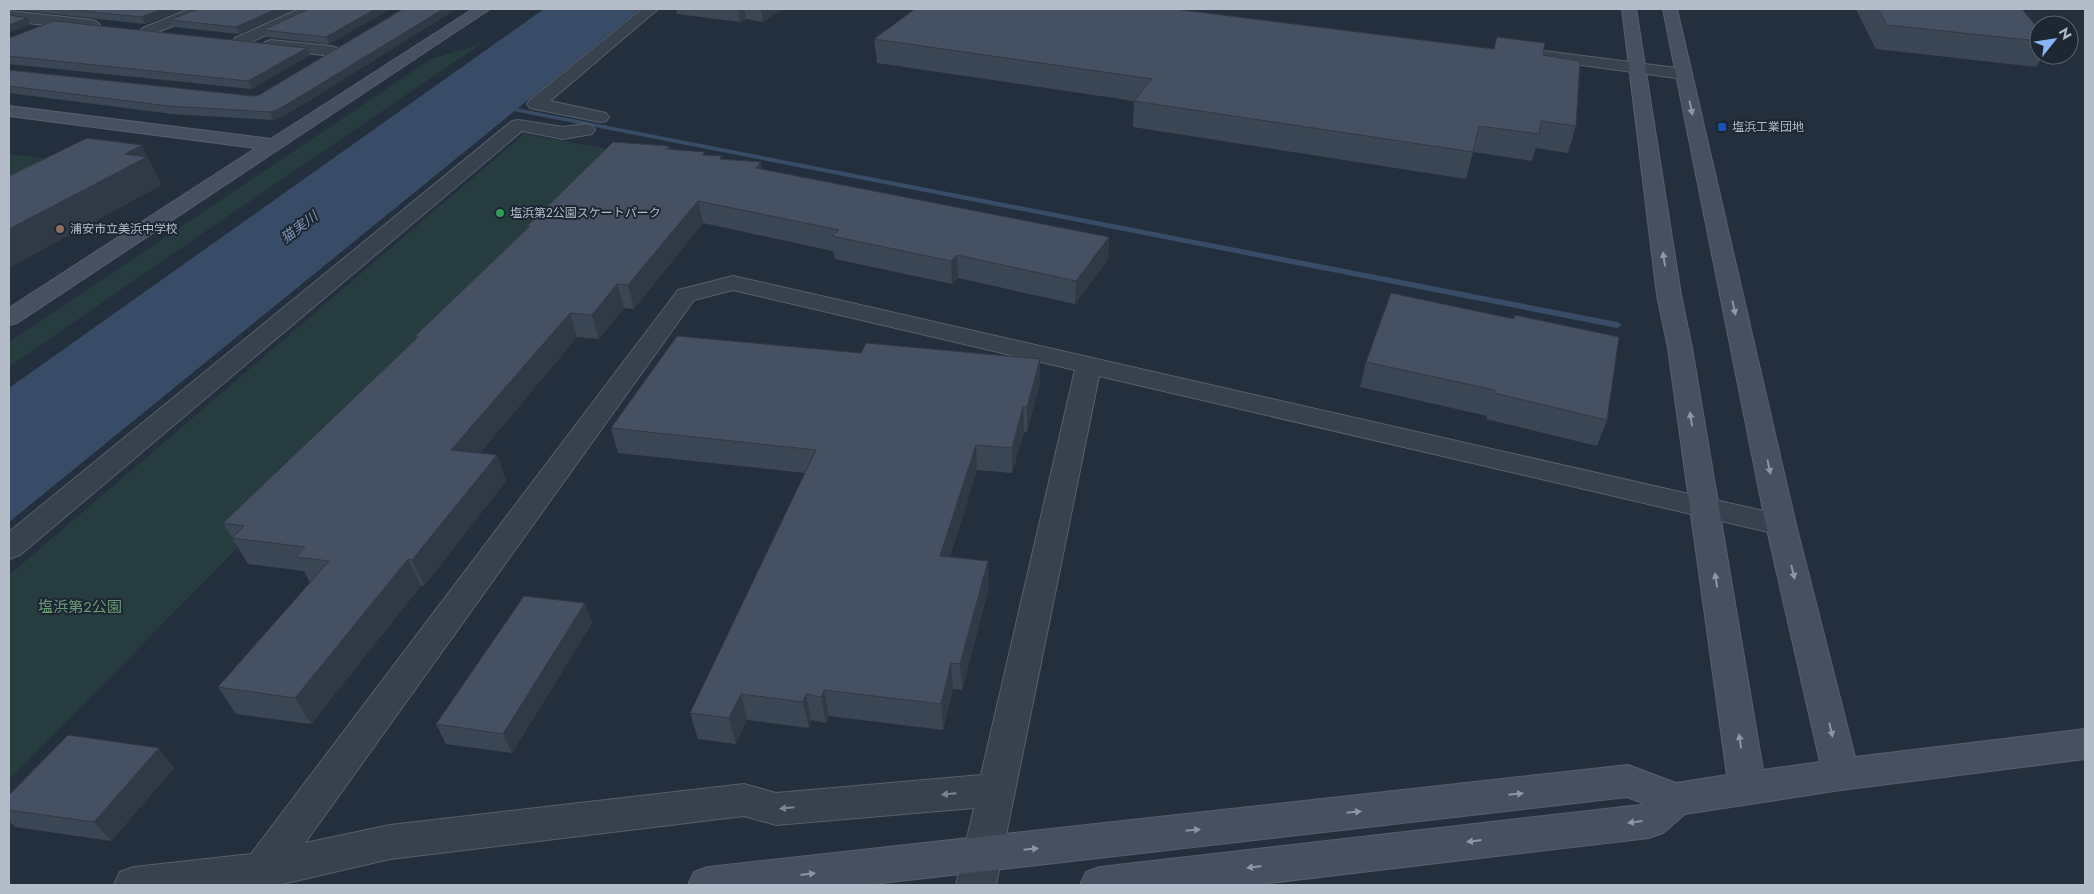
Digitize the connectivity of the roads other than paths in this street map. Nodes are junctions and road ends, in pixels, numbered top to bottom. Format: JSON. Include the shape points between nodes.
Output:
{"nodes":[{"id":1,"x":91,"y":9,"type":"edge"},
{"id":2,"x":201,"y":9,"type":"edge"},
{"id":3,"x":312,"y":9,"type":"edge"},
{"id":4,"x":483,"y":9,"type":"edge"},
{"id":5,"x":651,"y":9,"type":"edge"},
{"id":6,"x":1629,"y":9,"type":"edge"},
{"id":7,"x":1670,"y":9,"type":"edge"},
{"id":8,"x":9,"y":16,"type":"edge"},
{"id":9,"x":58,"y":22,"type":"junction"},
{"id":10,"x":103,"y":26,"type":"edge"},
{"id":11,"x":130,"y":29,"type":"edge"},
{"id":12,"x":148,"y":31,"type":"junction"},
{"id":13,"x":25,"y":34,"type":"edge"},
{"id":14,"x":176,"y":34,"type":"edge"},
{"id":15,"x":222,"y":39,"type":"edge"},
{"id":16,"x":241,"y":41,"type":"junction"},
{"id":17,"x":347,"y":42,"type":"edge"},
{"id":18,"x":331,"y":52,"type":"junction"},
{"id":19,"x":1510,"y":52,"type":"edge"},
{"id":20,"x":306,"y":67,"type":"edge"},
{"id":21,"x":1637,"y":68,"type":"junction"},
{"id":22,"x":1684,"y":74,"type":"junction"},
{"id":23,"x":9,"y":111,"type":"edge"},
{"id":24,"x":275,"y":145,"type":"junction"},
{"id":25,"x":9,"y":318,"type":"edge"},
{"id":26,"x":1089,"y":365,"type":"junction"},
{"id":27,"x":1704,"y":507,"type":"junction"},
{"id":28,"x":1781,"y":525,"type":"junction"},
{"id":29,"x":9,"y":548,"type":"edge"},
{"id":30,"x":2085,"y":744,"type":"edge"},
{"id":31,"x":1841,"y":774,"type":"junction"},
{"id":32,"x":1748,"y":789,"type":"junction"},
{"id":33,"x":997,"y":790,"type":"junction"},
{"id":34,"x":1676,"y":799,"type":"junction"},
{"id":35,"x":979,"y":870,"type":"edge"},
{"id":36,"x":262,"y":871,"type":"junction"},
{"id":37,"x":134,"y":885,"type":"edge"},
{"id":38,"x":708,"y":885,"type":"edge"},
{"id":39,"x":1100,"y":885,"type":"edge"}],
"edges":[{"from":1,"to":9,"type":"street"},
{"from":2,"to":12,"type":"street"},
{"from":3,"to":16,"type":"street"},
{"from":4,"to":24,"type":"street"},
{"from":5,"to":29,"type":"street","via":[[536,104],[593,123],[563,133],[518,124]]},
{"from":6,"to":21,"type":"street"},
{"from":7,"to":22,"type":"street"},
{"from":8,"to":9,"type":"street"},
{"from":9,"to":10,"type":"street"},
{"from":9,"to":13,"type":"street"},
{"from":11,"to":12,"type":"street"},
{"from":12,"to":14,"type":"street"},
{"from":15,"to":16,"type":"street"},
{"from":16,"to":18,"type":"street"},
{"from":17,"to":18,"type":"street"},
{"from":18,"to":20,"type":"street"},
{"from":19,"to":21,"type":"street"},
{"from":21,"to":22,"type":"street"},
{"from":27,"to":21,"type":"street","one_way":true,"via":[[1669,295]]},
{"from":22,"to":28,"type":"street","one_way":true},
{"from":23,"to":24,"type":"street"},
{"from":24,"to":25,"type":"street"},
{"from":26,"to":27,"type":"street"},
{"from":26,"to":33,"type":"street"},
{"from":26,"to":36,"type":"street","via":[[733,283],[686,295]]},
{"from":27,"to":28,"type":"street"},
{"from":32,"to":27,"type":"street","one_way":true},
{"from":28,"to":31,"type":"street","one_way":true},
{"from":30,"to":31,"type":"street"},
{"from":31,"to":32,"type":"street"},
{"from":32,"to":34,"type":"street"},
{"from":33,"to":35,"type":"street"},
{"from":33,"to":36,"type":"street","one_way":true,"via":[[776,809],[744,800],[390,842]]},
{"from":35,"to":34,"type":"street","one_way":true,"via":[[1628,781]]},
{"from":34,"to":39,"type":"street","one_way":true,"via":[[1649,821]]},
{"from":38,"to":35,"type":"street","one_way":true},
{"from":36,"to":37,"type":"street"}]}
